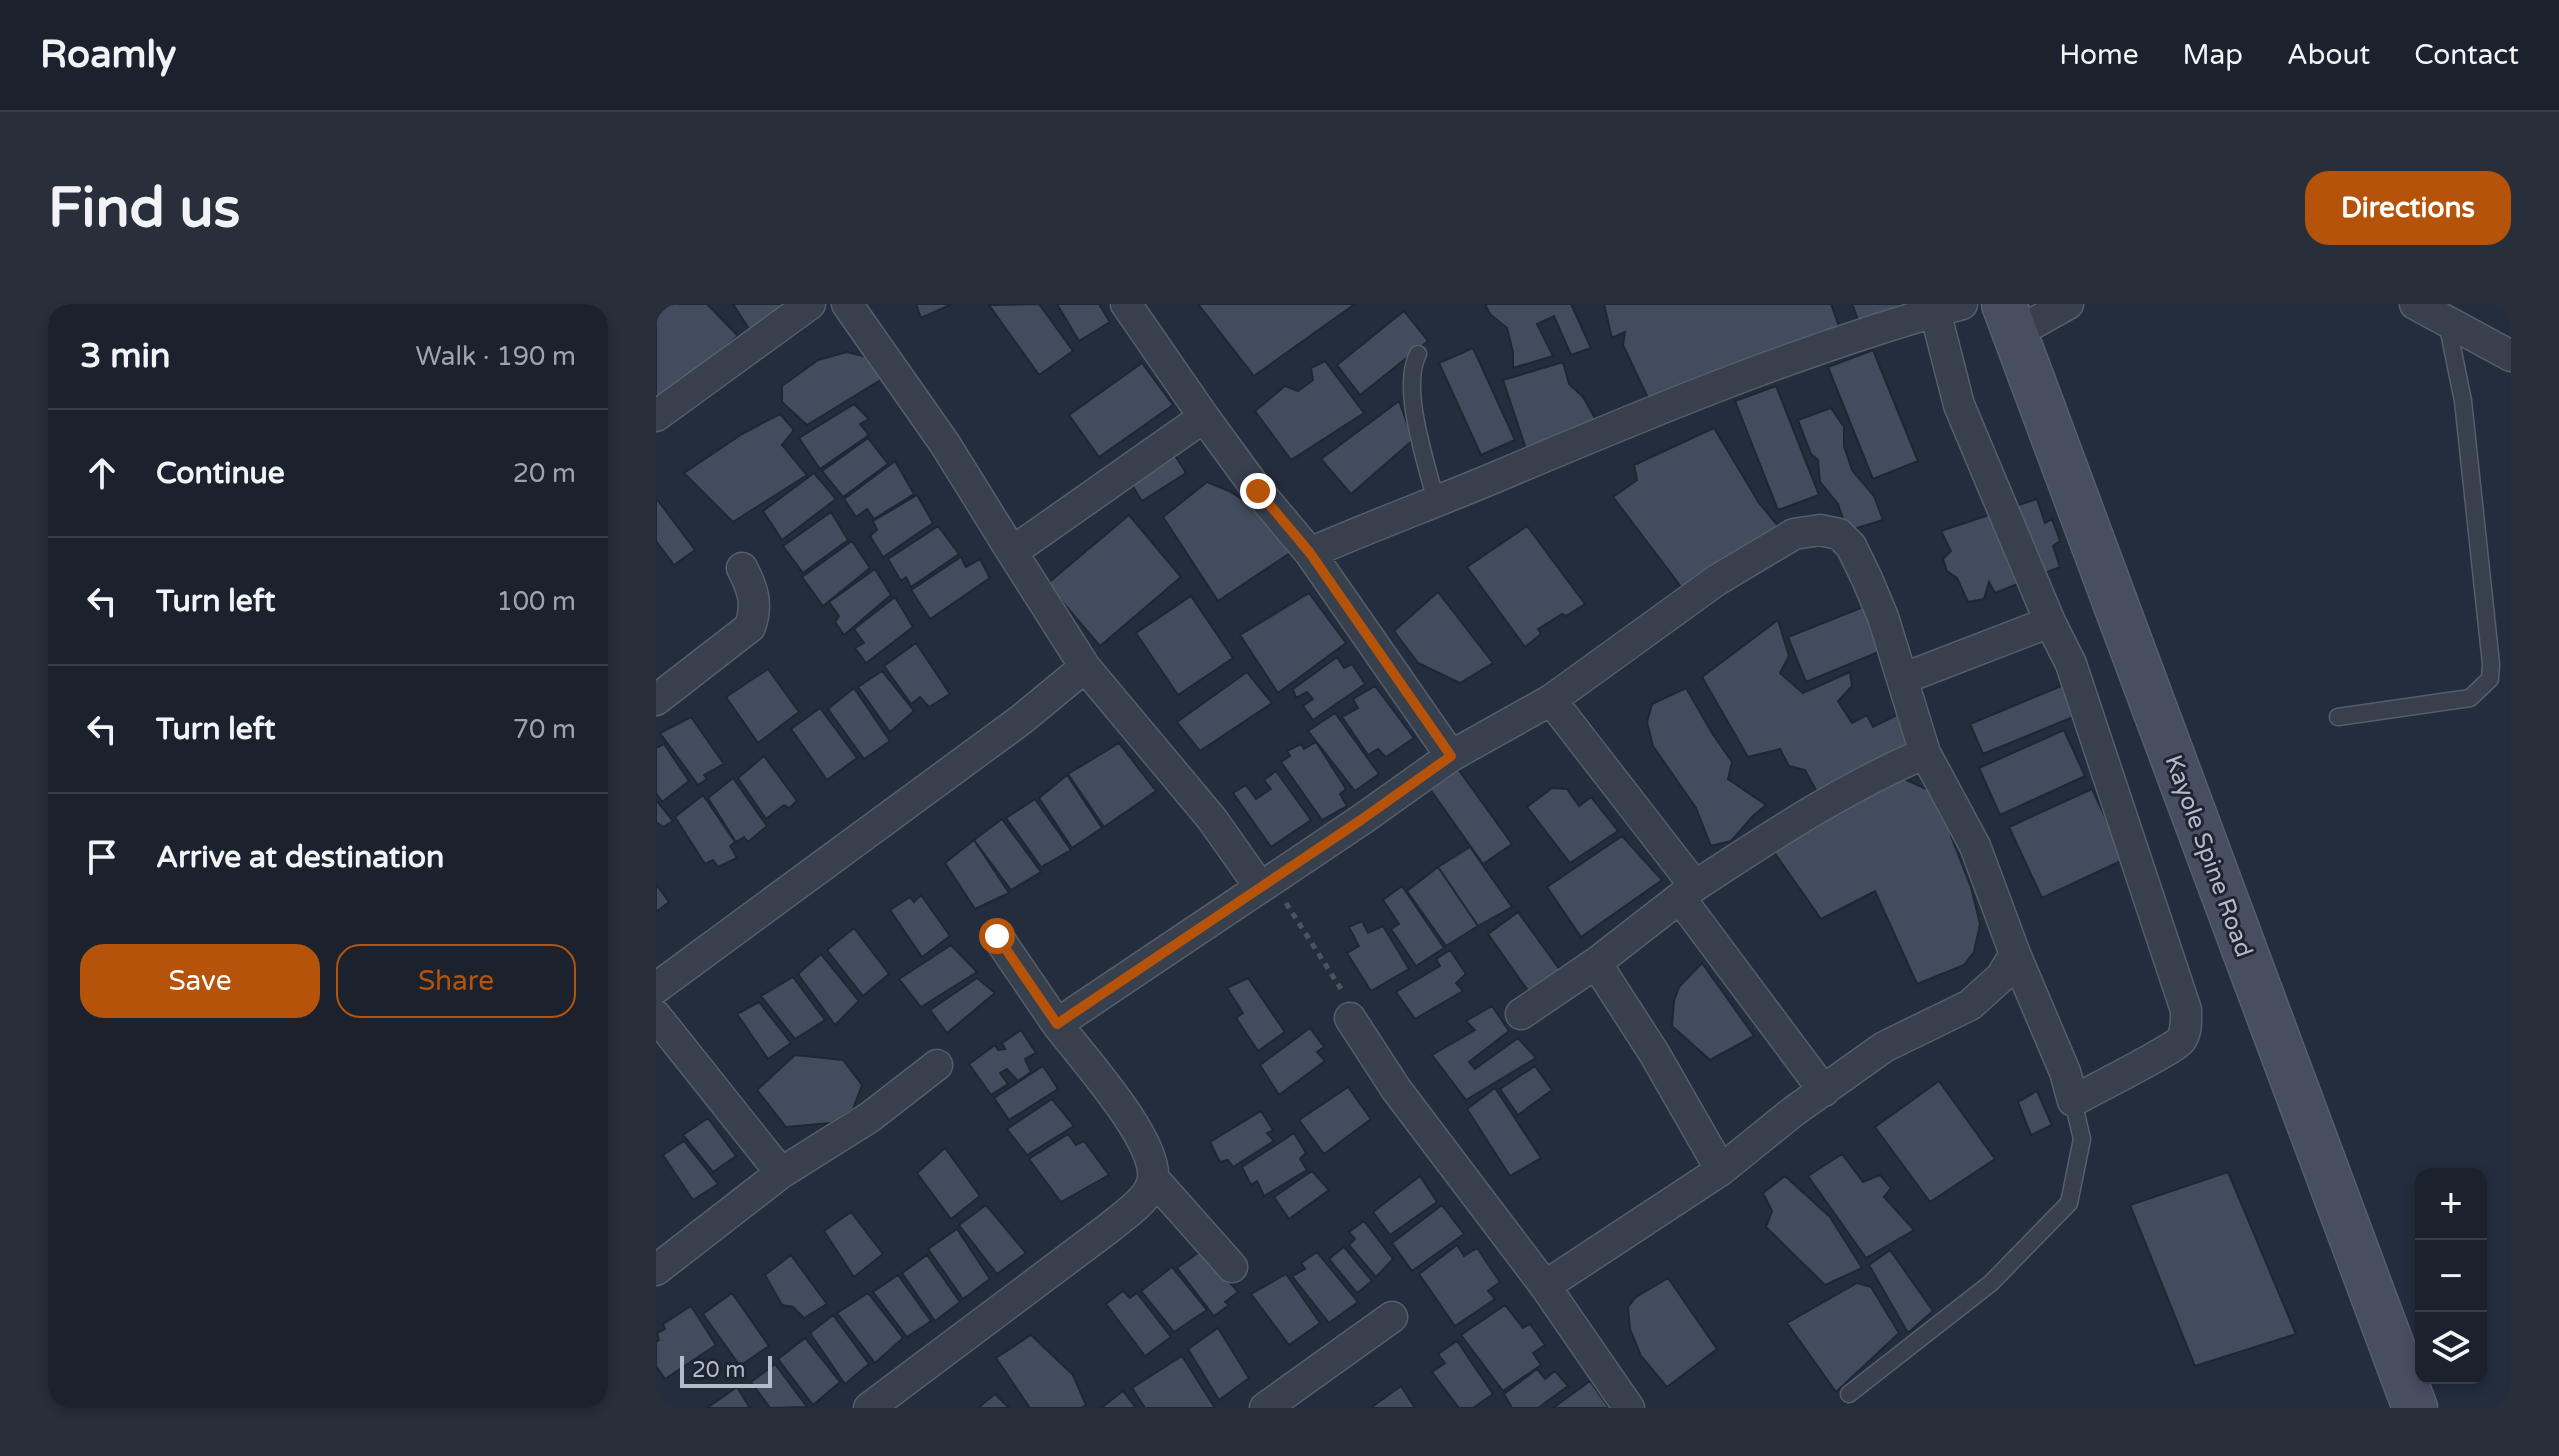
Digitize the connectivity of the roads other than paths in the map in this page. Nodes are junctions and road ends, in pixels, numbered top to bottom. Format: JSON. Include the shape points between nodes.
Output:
{"nodes":[{"id":1,"x":810,"y":304,"type":"edge"},
{"id":2,"x":847,"y":304,"type":"edge"},
{"id":3,"x":1126,"y":304,"type":"edge"},
{"id":4,"x":2068,"y":304,"type":"edge"},
{"id":5,"x":2415,"y":304,"type":"edge"},
{"id":6,"x":1943,"y":306,"type":"edge"},
{"id":7,"x":2009,"y":319,"type":"edge"},
{"id":8,"x":2447,"y":322,"type":"junction"},
{"id":9,"x":1418,"y":354,"type":"dead end"},
{"id":10,"x":2511,"y":356,"type":"edge"},
{"id":11,"x":656,"y":416,"type":"edge"},
{"id":12,"x":1204,"y":417,"type":"junction"},
{"id":13,"x":1436,"y":502,"type":"junction"},
{"id":14,"x":1012,"y":552,"type":"junction"},
{"id":15,"x":1310,"y":553,"type":"junction"},
{"id":16,"x":742,"y":568,"type":"dead end"},
{"id":17,"x":2050,"y":622,"type":"junction"},
{"id":18,"x":1085,"y":667,"type":"junction"},
{"id":19,"x":1902,"y":679,"type":"junction"},
{"id":20,"x":656,"y":700,"type":"edge"},
{"id":21,"x":1551,"y":700,"type":"junction"},
{"id":22,"x":2338,"y":717,"type":"dead end"},
{"id":23,"x":1925,"y":753,"type":"junction"},
{"id":24,"x":1451,"y":756,"type":"junction"},
{"id":25,"x":1265,"y":883,"type":"junction"},
{"id":26,"x":1687,"y":892,"type":"junction"},
{"id":27,"x":997,"y":936,"type":"dead end"},
{"id":28,"x":2015,"y":954,"type":"junction"},
{"id":29,"x":1596,"y":963,"type":"junction"},
{"id":30,"x":656,"y":988,"type":"edge"},
{"id":31,"x":1521,"y":1014,"type":"dead end"},
{"id":32,"x":656,"y":1016,"type":"edge"},
{"id":33,"x":1350,"y":1018,"type":"road end"},
{"id":34,"x":1057,"y":1024,"type":"junction"},
{"id":35,"x":937,"y":1065,"type":"dead end"},
{"id":36,"x":1824,"y":1091,"type":"junction"},
{"id":37,"x":2073,"y":1101,"type":"junction"},
{"id":38,"x":1721,"y":1170,"type":"junction"},
{"id":39,"x":781,"y":1173,"type":"junction"},
{"id":40,"x":1153,"y":1178,"type":"junction"},
{"id":41,"x":1232,"y":1267,"type":"dead end"},
{"id":42,"x":656,"y":1270,"type":"edge"},
{"id":43,"x":1545,"y":1286,"type":"junction"},
{"id":44,"x":1392,"y":1317,"type":"dead end"},
{"id":45,"x":1849,"y":1394,"type":"dead end"},
{"id":46,"x":869,"y":1408,"type":"edge"},
{"id":47,"x":1265,"y":1408,"type":"edge"},
{"id":48,"x":1629,"y":1408,"type":"edge"},
{"id":49,"x":2415,"y":1408,"type":"edge"}],
"edges":[{"from":1,"to":11,"type":"street"},
{"from":2,"to":14,"type":"street","via":[[945,444]]},
{"from":3,"to":12,"type":"street"},
{"from":4,"to":7,"type":"street"},
{"from":5,"to":8,"type":"street"},
{"from":6,"to":13,"type":"street","via":[[1575,443]]},
{"from":6,"to":17,"type":"street","via":[[1959,405]]},
{"from":7,"to":49,"type":"street","name":"Kayole Spine Road"},
{"from":8,"to":10,"type":"street"},
{"from":8,"to":22,"type":"lane","via":[[2463,401],[2490,679],[2470,698]]},
{"from":9,"to":13,"type":"lane","via":[[1412,398]]},
{"from":12,"to":14,"type":"street"},
{"from":12,"to":15,"type":"street"},
{"from":13,"to":15,"type":"street"},
{"from":14,"to":18,"type":"street"},
{"from":15,"to":24,"type":"street"},
{"from":16,"to":20,"type":"street","via":[[756,609],[750,627]]},
{"from":17,"to":19,"type":"street"},
{"from":17,"to":37,"type":"street","via":[[2071,664],[2186,1010],[2186,1027],[2176,1047]]},
{"from":18,"to":25,"type":"street"},
{"from":18,"to":30,"type":"street"},
{"from":19,"to":21,"type":"street","via":[[1883,617],[1851,546],[1839,534],[1820,530],[1794,534],[1717,580]]},
{"from":19,"to":23,"type":"street"},
{"from":21,"to":24,"type":"street"},
{"from":21,"to":26,"type":"street"},
{"from":23,"to":26,"type":"street","via":[[1820,804]]},
{"from":23,"to":28,"type":"street","via":[[1975,846]]},
{"from":24,"to":25,"type":"street"},
{"from":25,"to":34,"type":"street"},
{"from":26,"to":29,"type":"street"},
{"from":26,"to":36,"type":"street"},
{"from":27,"to":34,"type":"street"},
{"from":28,"to":36,"type":"street","via":[[2001,977],[1970,1005],[1884,1047]]},
{"from":28,"to":37,"type":"street"},
{"from":29,"to":31,"type":"street"},
{"from":29,"to":38,"type":"street"},
{"from":32,"to":39,"type":"street"},
{"from":33,"to":43,"type":"street","via":[[1396,1089]]},
{"from":34,"to":40,"type":"street","via":[[1137,1129],[1151,1158]]},
{"from":35,"to":39,"type":"street","via":[[870,1117]]},
{"from":36,"to":38,"type":"street"},
{"from":37,"to":45,"type":"lane","via":[[2082,1139],[2069,1203],[1991,1283]]},
{"from":38,"to":43,"type":"street"},
{"from":39,"to":42,"type":"street"},
{"from":40,"to":41,"type":"street"},
{"from":40,"to":46,"type":"street","via":[[1146,1195],[1109,1228]]},
{"from":43,"to":48,"type":"street"},
{"from":44,"to":47,"type":"street"}]}
